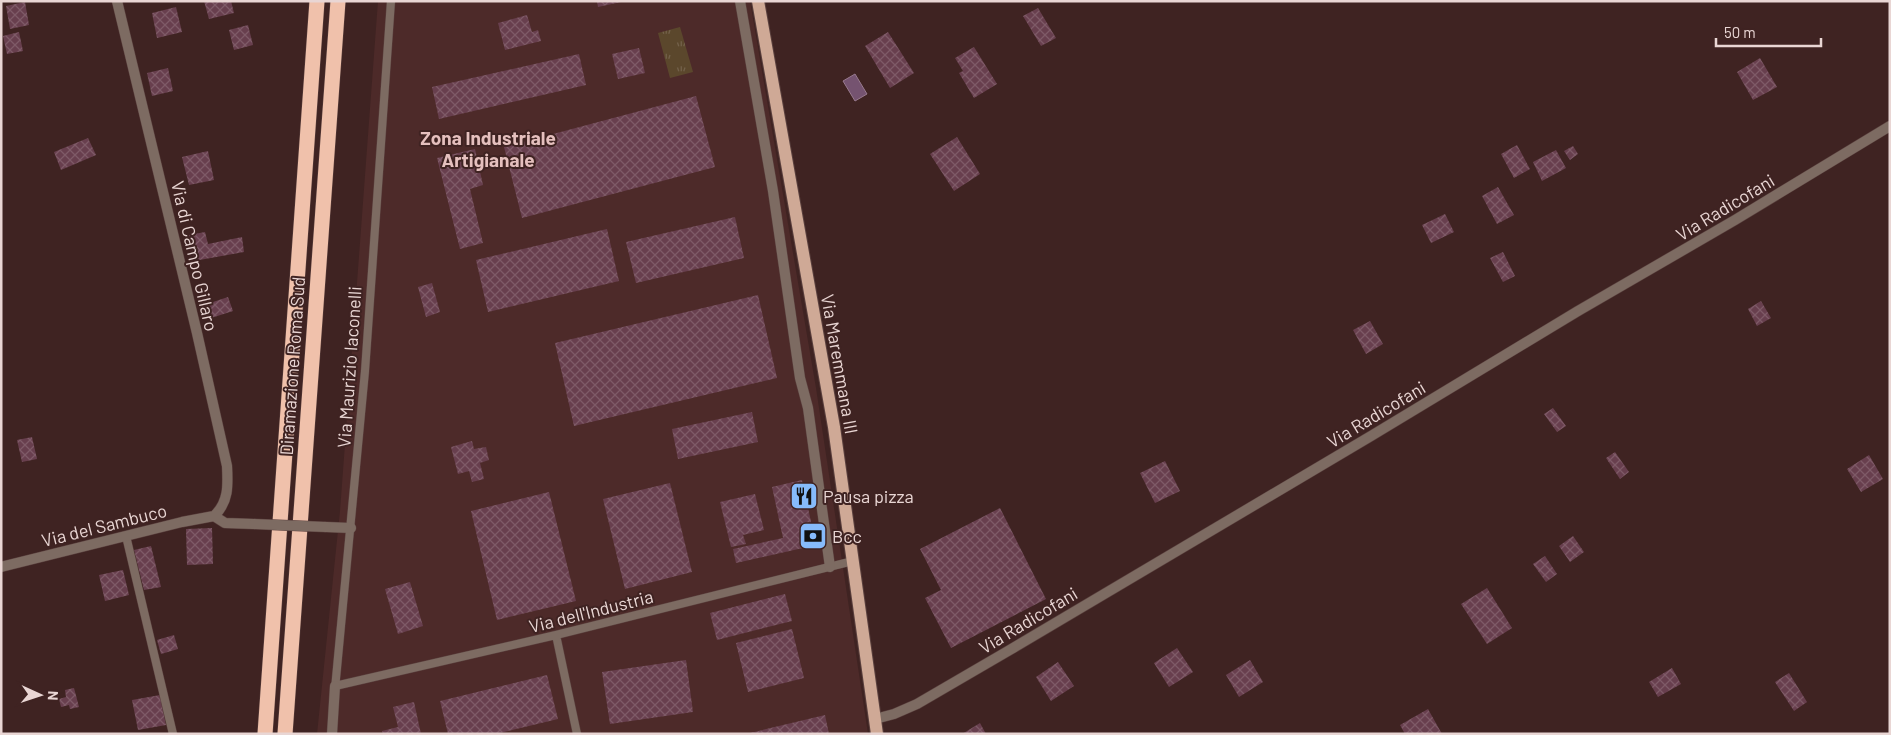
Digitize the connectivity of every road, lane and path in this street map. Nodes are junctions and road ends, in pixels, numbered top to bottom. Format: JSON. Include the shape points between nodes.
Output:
{"nodes":[{"id":1,"x":117,"y":1,"type":"edge"},
{"id":2,"x":318,"y":1,"type":"edge"},
{"id":3,"x":338,"y":1,"type":"edge"},
{"id":4,"x":391,"y":1,"type":"edge"},
{"id":5,"x":740,"y":1,"type":"edge"},
{"id":6,"x":758,"y":1,"type":"edge"},
{"id":7,"x":1890,"y":126,"type":"edge"},
{"id":8,"x":214,"y":516,"type":"junction"},
{"id":9,"x":351,"y":528,"type":"junction"},
{"id":10,"x":126,"y":536,"type":"junction"},
{"id":11,"x":853,"y":561,"type":"junction"},
{"id":12,"x":1,"y":567,"type":"edge"},
{"id":13,"x":830,"y":567,"type":"junction"},
{"id":14,"x":556,"y":635,"type":"junction"},
{"id":15,"x":335,"y":686,"type":"junction"},
{"id":16,"x":875,"y":719,"type":"junction"},
{"id":17,"x":174,"y":734,"type":"edge"},
{"id":18,"x":265,"y":734,"type":"edge"},
{"id":19,"x":285,"y":734,"type":"edge"},
{"id":20,"x":333,"y":734,"type":"edge"},
{"id":21,"x":577,"y":734,"type":"edge"},
{"id":22,"x":877,"y":734,"type":"edge"}],
"edges":[{"from":1,"to":8,"type":"street","name":"Via di Campo Gillaro","via":[[227,466],[226,498]]},
{"from":2,"to":18,"type":"highway","name":"Diramazione Roma Sud"},
{"from":3,"to":19,"type":"highway","name":"Diramazione Roma Sud"},
{"from":4,"to":9,"type":"lane","name":"Via Maurizio Iaconelli"},
{"from":5,"to":13,"type":"street","via":[[773,191],[800,378],[808,408]]},
{"from":6,"to":11,"type":"main road","name":"Via Maremmana III","via":[[834,427]]},
{"from":7,"to":16,"type":"street","name":"Via Radicofani","via":[[917,704]]},
{"from":8,"to":9,"type":"street","bridge":true,"via":[[225,523]]},
{"from":8,"to":10,"type":"street","name":"Via del Sambuco"},
{"from":9,"to":15,"type":"lane","name":"Via Maurizio Iaconelli"},
{"from":10,"to":12,"type":"street","name":"Via del Sambuco"},
{"from":10,"to":17,"type":"lane"},
{"from":11,"to":13,"type":"lane","name":"Via dell'Industria"},
{"from":11,"to":16,"type":"main road","name":"Via Maremmana III"},
{"from":13,"to":14,"type":"lane","name":"Via dell'Industria"},
{"from":14,"to":15,"type":"lane","name":"Via dell'Industria"},
{"from":14,"to":21,"type":"lane"},
{"from":15,"to":20,"type":"street"},
{"from":16,"to":22,"type":"main road","name":"Via Maremmana III"}]}
